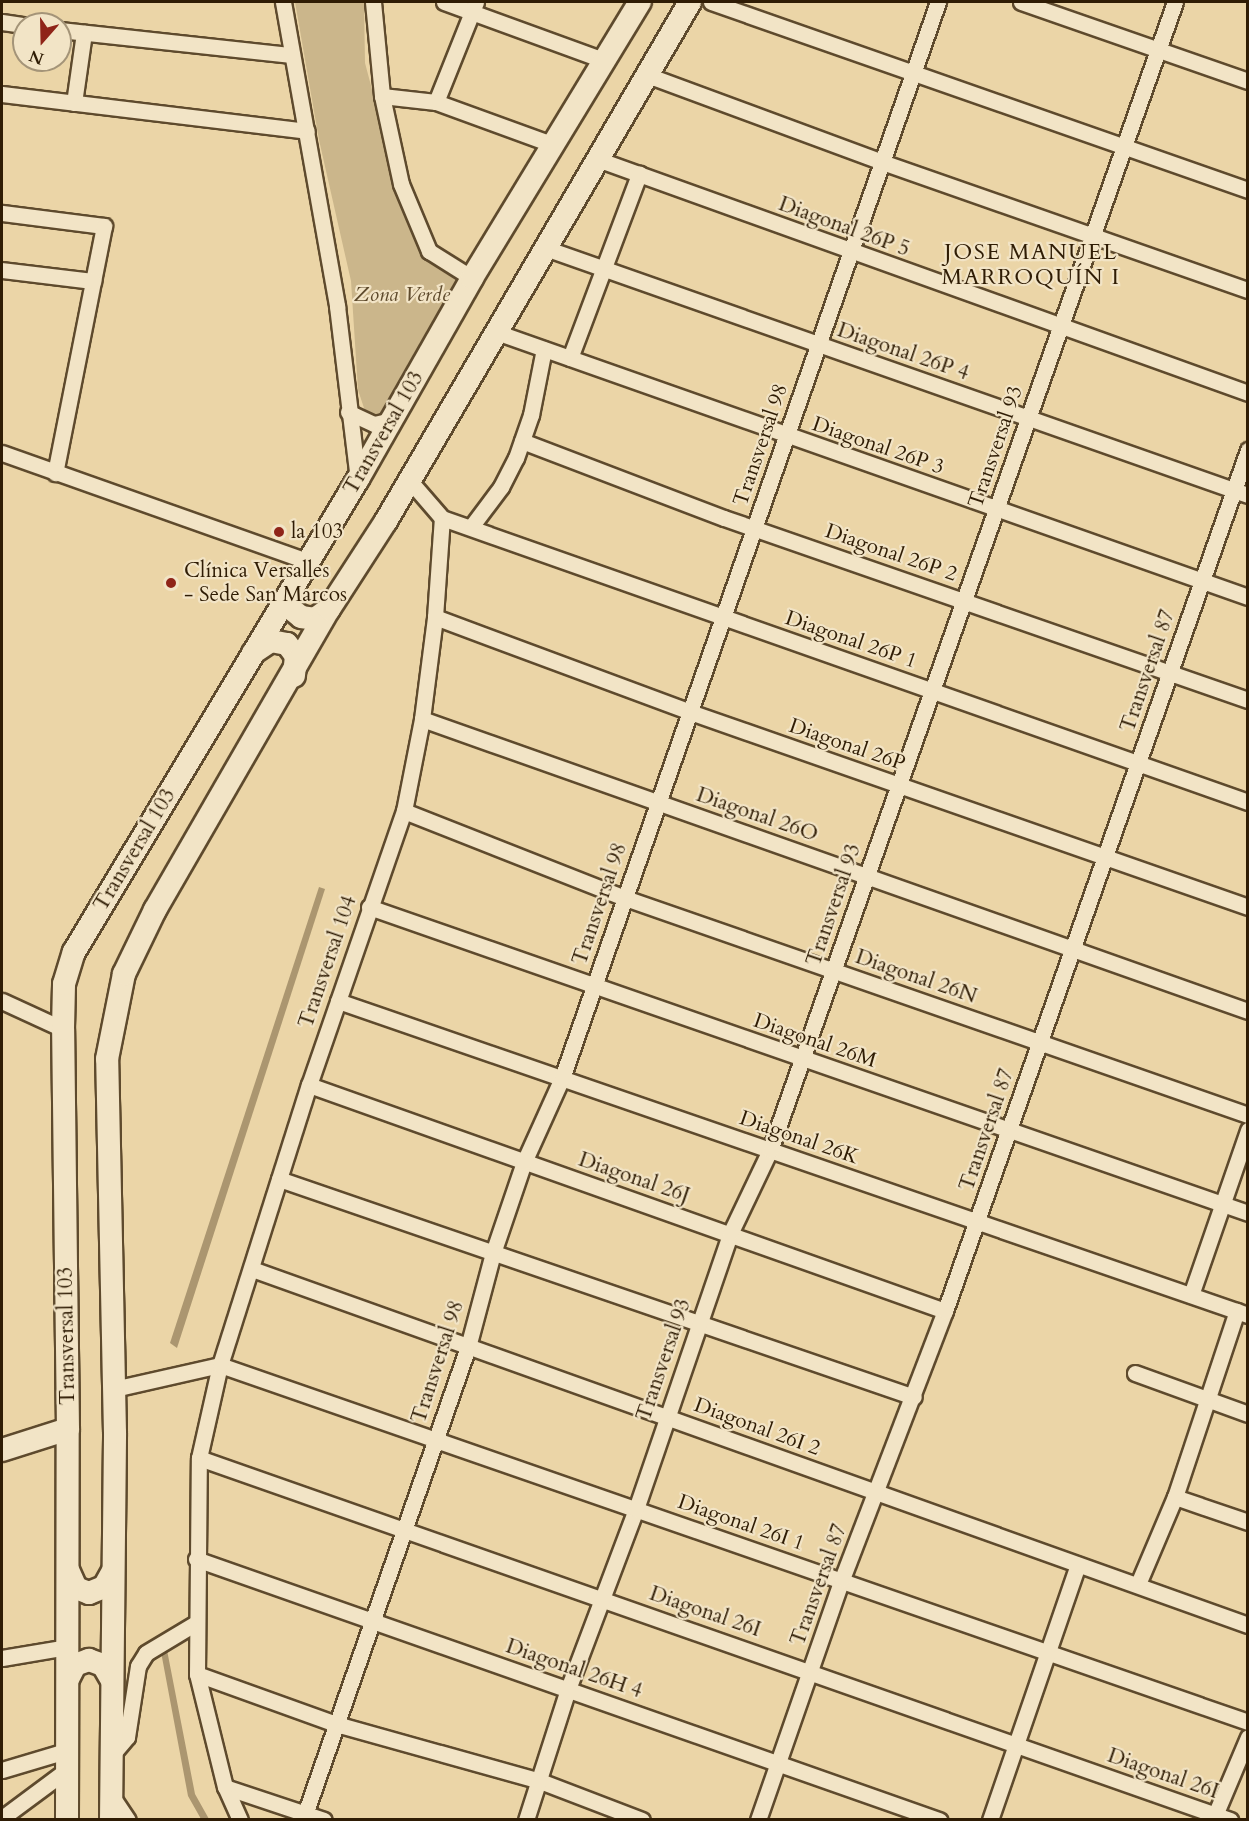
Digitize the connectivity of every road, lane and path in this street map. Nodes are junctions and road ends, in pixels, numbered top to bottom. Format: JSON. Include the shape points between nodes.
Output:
{"nodes":[{"id":1,"x":283,"y":2,"type":"edge"},
{"id":2,"x":373,"y":2,"type":"edge"},
{"id":3,"x":444,"y":2,"type":"edge"},
{"id":4,"x":640,"y":2,"type":"edge"},
{"id":5,"x":690,"y":2,"type":"edge"},
{"id":6,"x":711,"y":2,"type":"edge"},
{"id":7,"x":938,"y":2,"type":"edge"},
{"id":8,"x":1021,"y":2,"type":"edge"},
{"id":9,"x":1175,"y":2,"type":"edge"},
{"id":10,"x":474,"y":7,"type":"edge"},
{"id":11,"x":72,"y":32,"type":"edge"},
{"id":12,"x":84,"y":33,"type":"junction"},
{"id":13,"x":1158,"y":50,"type":"junction"},
{"id":14,"x":292,"y":55,"type":"junction"},
{"id":15,"x":606,"y":61,"type":"junction"},
{"id":16,"x":913,"y":72,"type":"junction"},
{"id":17,"x":647,"y":75,"type":"junction"},
{"id":18,"x":1248,"y":81,"type":"edge"},
{"id":19,"x":2,"y":94,"type":"edge"},
{"id":20,"x":382,"y":96,"type":"junction"},
{"id":21,"x":436,"y":102,"type":"junction"},
{"id":22,"x":74,"y":103,"type":"junction"},
{"id":23,"x":307,"y":131,"type":"junction"},
{"id":24,"x":554,"y":145,"type":"junction"},
{"id":25,"x":1124,"y":146,"type":"junction"},
{"id":26,"x":597,"y":159,"type":"junction"},
{"id":27,"x":882,"y":162,"type":"junction"},
{"id":28,"x":639,"y":174,"type":"junction"},
{"id":29,"x":1248,"y":190,"type":"edge"},
{"id":30,"x":2,"y":213,"type":"edge"},
{"id":31,"x":1092,"y":236,"type":"junction"},
{"id":32,"x":545,"y":248,"type":"junction"},
{"id":33,"x":850,"y":252,"type":"junction"},
{"id":34,"x":602,"y":268,"type":"junction"},
{"id":35,"x":2,"y":270,"type":"edge"},
{"id":36,"x":472,"y":278,"type":"junction"},
{"id":37,"x":93,"y":281,"type":"junction"},
{"id":38,"x":1248,"y":290,"type":"edge"},
{"id":39,"x":1061,"y":327,"type":"junction"},
{"id":40,"x":496,"y":332,"type":"junction"},
{"id":41,"x":818,"y":345,"type":"junction"},
{"id":42,"x":544,"y":350,"type":"junction"},
{"id":43,"x":570,"y":358,"type":"junction"},
{"id":44,"x":1248,"y":393,"type":"edge"},
{"id":45,"x":348,"y":412,"type":"junction"},
{"id":46,"x":1028,"y":418,"type":"junction"},
{"id":47,"x":392,"y":420,"type":"junction"},
{"id":48,"x":786,"y":436,"type":"junction"},
{"id":49,"x":522,"y":441,"type":"junction"},
{"id":50,"x":1248,"y":450,"type":"edge"},
{"id":51,"x":2,"y":453,"type":"edge"},
{"id":52,"x":55,"y":472,"type":"junction"},
{"id":53,"x":358,"y":479,"type":"junction"},
{"id":54,"x":410,"y":481,"type":"junction"},
{"id":55,"x":1241,"y":492,"type":"edge"},
{"id":56,"x":996,"y":509,"type":"junction"},
{"id":57,"x":441,"y":518,"type":"junction"},
{"id":58,"x":471,"y":527,"type":"junction"},
{"id":59,"x":754,"y":528,"type":"junction"},
{"id":60,"x":309,"y":562,"type":"junction"},
{"id":61,"x":1202,"y":581,"type":"junction"},
{"id":62,"x":288,"y":596,"type":"junction"},
{"id":63,"x":1248,"y":597,"type":"edge"},
{"id":64,"x":964,"y":601,"type":"junction"},
{"id":65,"x":329,"y":609,"type":"junction"},
{"id":66,"x":435,"y":617,"type":"junction"},
{"id":67,"x":723,"y":617,"type":"junction"},
{"id":68,"x":253,"y":653,"type":"junction"},
{"id":69,"x":1170,"y":673,"type":"junction"},
{"id":70,"x":294,"y":676,"type":"junction"},
{"id":71,"x":932,"y":691,"type":"junction"},
{"id":72,"x":1248,"y":700,"type":"edge"},
{"id":73,"x":690,"y":712,"type":"junction"},
{"id":74,"x":422,"y":719,"type":"junction"},
{"id":75,"x":1138,"y":763,"type":"junction"},
{"id":76,"x":899,"y":785,"type":"junction"},
{"id":77,"x":658,"y":802,"type":"junction"},
{"id":78,"x":1248,"y":802,"type":"edge"},
{"id":79,"x":404,"y":811,"type":"junction"},
{"id":80,"x":1105,"y":857,"type":"junction"},
{"id":81,"x":867,"y":876,"type":"junction"},
{"id":82,"x":625,"y":898,"type":"junction"},
{"id":83,"x":369,"y":907,"type":"junction"},
{"id":84,"x":1248,"y":907,"type":"edge"},
{"id":85,"x":1073,"y":949,"type":"junction"},
{"id":86,"x":834,"y":971,"type":"junction"},
{"id":87,"x":594,"y":986,"type":"junction"},
{"id":88,"x":2,"y":1001,"type":"edge"},
{"id":89,"x":338,"y":1001,"type":"junction"},
{"id":90,"x":1248,"y":1011,"type":"edge"},
{"id":91,"x":63,"y":1029,"type":"junction"},
{"id":92,"x":1040,"y":1043,"type":"junction"},
{"id":93,"x":803,"y":1059,"type":"junction"},
{"id":94,"x":562,"y":1078,"type":"junction"},
{"id":95,"x":309,"y":1085,"type":"junction"},
{"id":96,"x":1248,"y":1115,"type":"edge"},
{"id":97,"x":1010,"y":1130,"type":"junction"},
{"id":98,"x":1248,"y":1130,"type":"edge"},
{"id":99,"x":770,"y":1150,"type":"junction"},
{"id":100,"x":524,"y":1162,"type":"junction"},
{"id":101,"x":279,"y":1179,"type":"junction"},
{"id":102,"x":1222,"y":1205,"type":"junction"},
{"id":103,"x":1248,"y":1214,"type":"edge"},
{"id":104,"x":977,"y":1222,"type":"junction"},
{"id":105,"x":730,"y":1234,"type":"junction"},
{"id":106,"x":493,"y":1253,"type":"junction"},
{"id":107,"x":252,"y":1269,"type":"junction"},
{"id":108,"x":1191,"y":1295,"type":"junction"},
{"id":109,"x":945,"y":1311,"type":"junction"},
{"id":110,"x":1242,"y":1313,"type":"edge"},
{"id":111,"x":699,"y":1321,"type":"junction"},
{"id":112,"x":468,"y":1347,"type":"junction"},
{"id":113,"x":220,"y":1365,"type":"junction"},
{"id":114,"x":1135,"y":1374,"type":"dead end"},
{"id":115,"x":114,"y":1389,"type":"junction"},
{"id":116,"x":914,"y":1397,"type":"junction"},
{"id":117,"x":1208,"y":1400,"type":"junction"},
{"id":118,"x":1248,"y":1414,"type":"edge"},
{"id":119,"x":667,"y":1417,"type":"junction"},
{"id":120,"x":68,"y":1428,"type":"junction"},
{"id":121,"x":435,"y":1440,"type":"junction"},
{"id":122,"x":2,"y":1450,"type":"edge"},
{"id":123,"x":199,"y":1458,"type":"junction"},
{"id":124,"x":876,"y":1492,"type":"junction"},
{"id":125,"x":1175,"y":1497,"type":"junction"},
{"id":126,"x":636,"y":1509,"type":"junction"},
{"id":127,"x":1248,"y":1522,"type":"edge"},
{"id":128,"x":403,"y":1531,"type":"junction"},
{"id":129,"x":196,"y":1559,"type":"junction"},
{"id":130,"x":1078,"y":1565,"type":"junction"},
{"id":131,"x":68,"y":1570,"type":"junction"},
{"id":132,"x":113,"y":1570,"type":"junction"},
{"id":133,"x":842,"y":1579,"type":"junction"},
{"id":134,"x":1138,"y":1584,"type":"junction"},
{"id":135,"x":604,"y":1599,"type":"junction"},
{"id":136,"x":372,"y":1622,"type":"junction"},
{"id":137,"x":196,"y":1623,"type":"junction"},
{"id":138,"x":1248,"y":1625,"type":"edge"},
{"id":139,"x":69,"y":1647,"type":"junction"},
{"id":140,"x":1048,"y":1652,"type":"junction"},
{"id":141,"x":2,"y":1658,"type":"edge"},
{"id":142,"x":810,"y":1672,"type":"junction"},
{"id":143,"x":197,"y":1674,"type":"junction"},
{"id":144,"x":68,"y":1679,"type":"junction"},
{"id":145,"x":111,"y":1679,"type":"junction"},
{"id":146,"x":568,"y":1689,"type":"junction"},
{"id":147,"x":1248,"y":1722,"type":"edge"},
{"id":148,"x":336,"y":1724,"type":"junction"},
{"id":149,"x":1248,"y":1737,"type":"edge"},
{"id":150,"x":1016,"y":1745,"type":"junction"},
{"id":151,"x":111,"y":1756,"type":"junction"},
{"id":152,"x":68,"y":1759,"type":"junction"},
{"id":153,"x":779,"y":1762,"type":"junction"},
{"id":154,"x":2,"y":1770,"type":"edge"},
{"id":155,"x":540,"y":1781,"type":"junction"},
{"id":156,"x":225,"y":1787,"type":"junction"},
{"id":157,"x":111,"y":1796,"type":"junction"},
{"id":158,"x":304,"y":1817,"type":"edge"},
{"id":159,"x":2,"y":1818,"type":"edge"},
{"id":160,"x":1220,"y":1818,"type":"edge"},
{"id":161,"x":67,"y":1820,"type":"edge"},
{"id":162,"x":111,"y":1820,"type":"edge"},
{"id":163,"x":128,"y":1820,"type":"edge"},
{"id":164,"x":240,"y":1820,"type":"edge"},
{"id":165,"x":324,"y":1820,"type":"edge"},
{"id":166,"x":526,"y":1820,"type":"edge"},
{"id":167,"x":642,"y":1820,"type":"edge"},
{"id":168,"x":758,"y":1820,"type":"edge"},
{"id":169,"x":939,"y":1820,"type":"edge"},
{"id":170,"x":990,"y":1820,"type":"edge"}],
"edges":[{"from":1,"to":14,"type":"street"},
{"from":2,"to":20,"type":"street"},
{"from":3,"to":10,"type":"street"},
{"from":4,"to":15,"type":"street","name":"Transversal 103"},
{"from":5,"to":17,"type":"street"},
{"from":6,"to":16,"type":"street"},
{"from":7,"to":16,"type":"street","name":"Transversal 98"},
{"from":8,"to":13,"type":"street"},
{"from":9,"to":13,"type":"street","name":"Transversal 93"},
{"from":10,"to":15,"type":"street"},
{"from":10,"to":21,"type":"street"},
{"from":11,"to":12,"type":"street"},
{"from":12,"to":14,"type":"street"},
{"from":12,"to":22,"type":"street"},
{"from":13,"to":18,"type":"street"},
{"from":13,"to":25,"type":"street","name":"Transversal 93"},
{"from":14,"to":23,"type":"street"},
{"from":15,"to":24,"type":"street","name":"Transversal 103"},
{"from":16,"to":25,"type":"street"},
{"from":16,"to":27,"type":"street","name":"Transversal 98"},
{"from":17,"to":26,"type":"street"},
{"from":17,"to":27,"type":"street"},
{"from":19,"to":22,"type":"street"},
{"from":20,"to":21,"type":"street"},
{"from":20,"to":36,"type":"street","via":[[401,184],[429,251]]},
{"from":21,"to":24,"type":"street"},
{"from":22,"to":23,"type":"street"},
{"from":23,"to":45,"type":"street","via":[[337,306]]},
{"from":24,"to":36,"type":"street","name":"Transversal 103"},
{"from":25,"to":29,"type":"street"},
{"from":25,"to":31,"type":"street","name":"Transversal 93"},
{"from":26,"to":28,"type":"street","name":"Diagonal 26P 5"},
{"from":26,"to":32,"type":"street"},
{"from":27,"to":31,"type":"street"},
{"from":27,"to":33,"type":"street","name":"Transversal 98"},
{"from":28,"to":33,"type":"street","name":"Diagonal 26P 5"},
{"from":28,"to":34,"type":"street"},
{"from":30,"to":37,"type":"street","via":[[104,226]]},
{"from":31,"to":38,"type":"street"},
{"from":31,"to":39,"type":"street","name":"Transversal 93"},
{"from":32,"to":34,"type":"street","name":"Diagonal 26P 4"},
{"from":32,"to":40,"type":"street"},
{"from":33,"to":39,"type":"street","name":"Diagonal 26P 5"},
{"from":33,"to":41,"type":"street","name":"Transversal 98"},
{"from":34,"to":41,"type":"street","name":"Diagonal 26P 4"},
{"from":34,"to":43,"type":"street"},
{"from":35,"to":37,"type":"street"},
{"from":36,"to":47,"type":"street","name":"Transversal 103"},
{"from":37,"to":52,"type":"street"},
{"from":39,"to":44,"type":"street","name":"Diagonal 26P 5"},
{"from":39,"to":46,"type":"street","name":"Transversal 93"},
{"from":40,"to":42,"type":"street","name":"Diagonal 26P 3"},
{"from":40,"to":54,"type":"street"},
{"from":41,"to":46,"type":"street","name":"Diagonal 26P 4"},
{"from":41,"to":48,"type":"street","name":"Transversal 98"},
{"from":42,"to":43,"type":"street","name":"Diagonal 26P 3"},
{"from":42,"to":49,"type":"street"},
{"from":43,"to":48,"type":"street","name":"Diagonal 26P 3"},
{"from":45,"to":47,"type":"street","via":[[374,424]]},
{"from":45,"to":53,"type":"street"},
{"from":46,"to":55,"type":"street","name":"Diagonal 26P 4"},
{"from":46,"to":56,"type":"street","name":"Transversal 93"},
{"from":47,"to":53,"type":"street","name":"Transversal 103"},
{"from":48,"to":56,"type":"street","name":"Diagonal 26P 3"},
{"from":48,"to":59,"type":"street","name":"Transversal 98"},
{"from":49,"to":58,"type":"street","via":[[501,487]]},
{"from":49,"to":59,"type":"street","name":"Diagonal 26P 2"},
{"from":50,"to":55,"type":"street","name":"Transversal 87"},
{"from":51,"to":52,"type":"street"},
{"from":52,"to":60,"type":"street"},
{"from":53,"to":60,"type":"street","name":"Transversal 103"},
{"from":54,"to":57,"type":"street"},
{"from":54,"to":65,"type":"street"},
{"from":55,"to":61,"type":"street","name":"Transversal 87"},
{"from":56,"to":61,"type":"street","name":"Diagonal 26P 3"},
{"from":56,"to":64,"type":"street","name":"Transversal 93"},
{"from":57,"to":58,"type":"street","name":"Diagonal 26P 1"},
{"from":57,"to":66,"type":"street","name":"Transversal 104"},
{"from":58,"to":67,"type":"street","name":"Diagonal 26P 1"},
{"from":59,"to":64,"type":"street","name":"Diagonal 26P 2"},
{"from":59,"to":67,"type":"street","name":"Transversal 98"},
{"from":60,"to":62,"type":"street","name":"Transversal 103"},
{"from":61,"to":63,"type":"street","name":"Diagonal 26P 3"},
{"from":61,"to":69,"type":"street","name":"Transversal 87"},
{"from":62,"to":65,"type":"street","via":[[290,608],[301,617],[315,619]]},
{"from":62,"to":68,"type":"street","name":"Transversal 103"},
{"from":64,"to":69,"type":"street","name":"Diagonal 26P 2"},
{"from":64,"to":71,"type":"street","name":"Transversal 93"},
{"from":65,"to":70,"type":"street"},
{"from":66,"to":73,"type":"street","name":"Diagonal 26P"},
{"from":66,"to":74,"type":"street","name":"Transversal 104"},
{"from":67,"to":71,"type":"street","name":"Diagonal 26P 1"},
{"from":67,"to":73,"type":"street","name":"Transversal 98"},
{"from":68,"to":70,"type":"street","via":[[271,641],[286,644],[296,656]]},
{"from":68,"to":91,"type":"street","name":"Transversal 103","via":[[74,952],[64,984]]},
{"from":69,"to":72,"type":"street","name":"Diagonal 26P 2"},
{"from":69,"to":75,"type":"street","name":"Transversal 87"},
{"from":70,"to":115,"type":"street","via":[[155,910],[124,974],[115,1005],[107,1059]]},
{"from":71,"to":75,"type":"street","name":"Diagonal 26P 1"},
{"from":71,"to":76,"type":"street","name":"Transversal 93"},
{"from":73,"to":76,"type":"street","name":"Diagonal 26P"},
{"from":73,"to":77,"type":"street","name":"Transversal 98"},
{"from":74,"to":77,"type":"street","name":"Diagonal 26O"},
{"from":74,"to":79,"type":"street","name":"Transversal 104"},
{"from":75,"to":78,"type":"street","name":"Diagonal 26P 1"},
{"from":75,"to":80,"type":"street","name":"Transversal 87"},
{"from":76,"to":80,"type":"street","name":"Diagonal 26P"},
{"from":76,"to":81,"type":"street","name":"Transversal 93"},
{"from":77,"to":81,"type":"street","name":"Diagonal 26O"},
{"from":77,"to":82,"type":"street","name":"Transversal 98"},
{"from":79,"to":82,"type":"street","name":"Diagonal 26N"},
{"from":79,"to":83,"type":"street","name":"Transversal 104"},
{"from":80,"to":84,"type":"street","name":"Diagonal 26P"},
{"from":80,"to":85,"type":"street","name":"Transversal 87"},
{"from":81,"to":85,"type":"street","name":"Diagonal 26O"},
{"from":81,"to":86,"type":"street","name":"Transversal 93"},
{"from":82,"to":86,"type":"street","name":"Diagonal 26N"},
{"from":82,"to":87,"type":"street","name":"Transversal 98"},
{"from":83,"to":87,"type":"street","name":"Diagonal 26M"},
{"from":83,"to":89,"type":"street","name":"Transversal 104"},
{"from":85,"to":90,"type":"street","name":"Diagonal 26O"},
{"from":85,"to":92,"type":"street","name":"Transversal 87"},
{"from":86,"to":92,"type":"street","name":"Diagonal 26N"},
{"from":86,"to":93,"type":"street","name":"Transversal 93"},
{"from":87,"to":93,"type":"street","name":"Diagonal 26M"},
{"from":87,"to":94,"type":"street","name":"Transversal 98"},
{"from":88,"to":91,"type":"street"},
{"from":89,"to":94,"type":"street","name":"Diagonal 26K"},
{"from":89,"to":95,"type":"street","name":"Transversal 104"},
{"from":91,"to":120,"type":"street","name":"Transversal 103"},
{"from":92,"to":96,"type":"street","name":"Diagonal 26N"},
{"from":92,"to":97,"type":"street","name":"Transversal 87"},
{"from":93,"to":97,"type":"street","name":"Diagonal 26M"},
{"from":93,"to":99,"type":"street","name":"Transversal 93"},
{"from":94,"to":99,"type":"street","name":"Diagonal 26K"},
{"from":94,"to":100,"type":"street","name":"Transversal 98"},
{"from":95,"to":100,"type":"street","name":"Diagonal 26J"},
{"from":95,"to":101,"type":"street","name":"Transversal 104"},
{"from":97,"to":102,"type":"street","name":"Diagonal 26M"},
{"from":97,"to":104,"type":"street","name":"Transversal 87"},
{"from":98,"to":102,"type":"street"},
{"from":99,"to":104,"type":"street","name":"Diagonal 26K"},
{"from":99,"to":105,"type":"street","name":"Transversal 93"},
{"from":100,"to":105,"type":"street","name":"Diagonal 26J"},
{"from":100,"to":106,"type":"street","name":"Transversal 98"},
{"from":101,"to":106,"type":"street"},
{"from":101,"to":107,"type":"street","name":"Transversal 104"},
{"from":102,"to":103,"type":"street","name":"Diagonal 26M"},
{"from":102,"to":108,"type":"street"},
{"from":104,"to":108,"type":"street","name":"Diagonal 26K"},
{"from":104,"to":109,"type":"street","name":"Transversal 87"},
{"from":105,"to":109,"type":"street","name":"Diagonal 26J"},
{"from":105,"to":111,"type":"street","name":"Transversal 93"},
{"from":106,"to":111,"type":"street"},
{"from":106,"to":112,"type":"street","name":"Transversal 98"},
{"from":107,"to":112,"type":"street","name":"Diagonal 26I 2"},
{"from":107,"to":113,"type":"street","name":"Transversal 104"},
{"from":108,"to":110,"type":"street","name":"Diagonal 26K"},
{"from":109,"to":116,"type":"street","name":"Transversal 87"},
{"from":110,"to":117,"type":"street"},
{"from":111,"to":116,"type":"street"},
{"from":111,"to":119,"type":"street","name":"Transversal 93"},
{"from":112,"to":119,"type":"street","name":"Diagonal 26I 2"},
{"from":112,"to":121,"type":"street","name":"Transversal 98"},
{"from":113,"to":115,"type":"street"},
{"from":113,"to":121,"type":"street","name":"Diagonal 26I 1"},
{"from":113,"to":123,"type":"street","name":"Transversal 104"},
{"from":114,"to":117,"type":"street"},
{"from":115,"to":132,"type":"street"},
{"from":116,"to":124,"type":"street","name":"Transversal 87"},
{"from":117,"to":118,"type":"street"},
{"from":117,"to":125,"type":"street"},
{"from":119,"to":124,"type":"street","name":"Diagonal 26I 2"},
{"from":119,"to":126,"type":"street","name":"Transversal 93"},
{"from":120,"to":122,"type":"street"},
{"from":120,"to":131,"type":"street","name":"Transversal 103"},
{"from":121,"to":126,"type":"street","name":"Diagonal 26I 1"},
{"from":121,"to":128,"type":"street","name":"Transversal 98"},
{"from":123,"to":128,"type":"street","name":"Diagonal 26I"},
{"from":123,"to":129,"type":"street"},
{"from":124,"to":130,"type":"street","name":"Diagonal 26I 2"},
{"from":124,"to":133,"type":"street","name":"Transversal 87"},
{"from":125,"to":127,"type":"street"},
{"from":125,"to":134,"type":"street"},
{"from":126,"to":133,"type":"street","name":"Diagonal 26I 1"},
{"from":126,"to":135,"type":"street","name":"Transversal 93"},
{"from":128,"to":135,"type":"street","name":"Diagonal 26I"},
{"from":128,"to":136,"type":"street","name":"Transversal 98"},
{"from":129,"to":136,"type":"street","name":"Diagonal 26H 4"},
{"from":129,"to":137,"type":"street"},
{"from":130,"to":134,"type":"street","name":"Diagonal 26I 2"},
{"from":130,"to":140,"type":"street"},
{"from":131,"to":132,"type":"street","via":[[76,1588],[89,1593],[104,1587]]},
{"from":131,"to":139,"type":"street","name":"Transversal 103"},
{"from":132,"to":145,"type":"street"},
{"from":133,"to":140,"type":"street","name":"Diagonal 26I 1"},
{"from":133,"to":142,"type":"street","name":"Transversal 87"},
{"from":134,"to":138,"type":"street","name":"Diagonal 26I 2"},
{"from":135,"to":142,"type":"street","name":"Diagonal 26I"},
{"from":135,"to":146,"type":"street","name":"Transversal 93"},
{"from":136,"to":146,"type":"street","name":"Diagonal 26H 4"},
{"from":136,"to":148,"type":"street","name":"Transversal 98"},
{"from":137,"to":143,"type":"street"},
{"from":137,"to":151,"type":"street","via":[[146,1653],[138,1666],[127,1737]]},
{"from":139,"to":141,"type":"street"},
{"from":139,"to":144,"type":"street","name":"Transversal 103"},
{"from":140,"to":147,"type":"street","name":"Diagonal 26I 1"},
{"from":140,"to":150,"type":"street"},
{"from":142,"to":150,"type":"street","name":"Diagonal 26I"},
{"from":142,"to":153,"type":"street","name":"Transversal 87"},
{"from":143,"to":148,"type":"street"},
{"from":143,"to":156,"type":"street"},
{"from":144,"to":145,"type":"street","via":[[75,1665],[89,1660],[103,1665]]},
{"from":144,"to":152,"type":"street","name":"Transversal 103"},
{"from":145,"to":151,"type":"street"},
{"from":146,"to":153,"type":"street","name":"Diagonal 26H 4"},
{"from":146,"to":155,"type":"street","name":"Transversal 93"},
{"from":148,"to":155,"type":"street"},
{"from":148,"to":158,"type":"street","name":"Transversal 98"},
{"from":149,"to":160,"type":"street"},
{"from":150,"to":160,"type":"street","name":"Diagonal 26I"},
{"from":150,"to":170,"type":"street"},
{"from":151,"to":157,"type":"street"},
{"from":152,"to":154,"type":"street"},
{"from":152,"to":159,"type":"street"},
{"from":152,"to":161,"type":"street","name":"Transversal 103"},
{"from":153,"to":168,"type":"street","name":"Transversal 87"},
{"from":153,"to":169,"type":"street","name":"Diagonal 26H 4"},
{"from":155,"to":166,"type":"street","name":"Transversal 93"},
{"from":155,"to":167,"type":"street"},
{"from":156,"to":158,"type":"street"},
{"from":156,"to":164,"type":"street"},
{"from":157,"to":162,"type":"street"},
{"from":157,"to":163,"type":"street"},
{"from":158,"to":165,"type":"street"}]}
